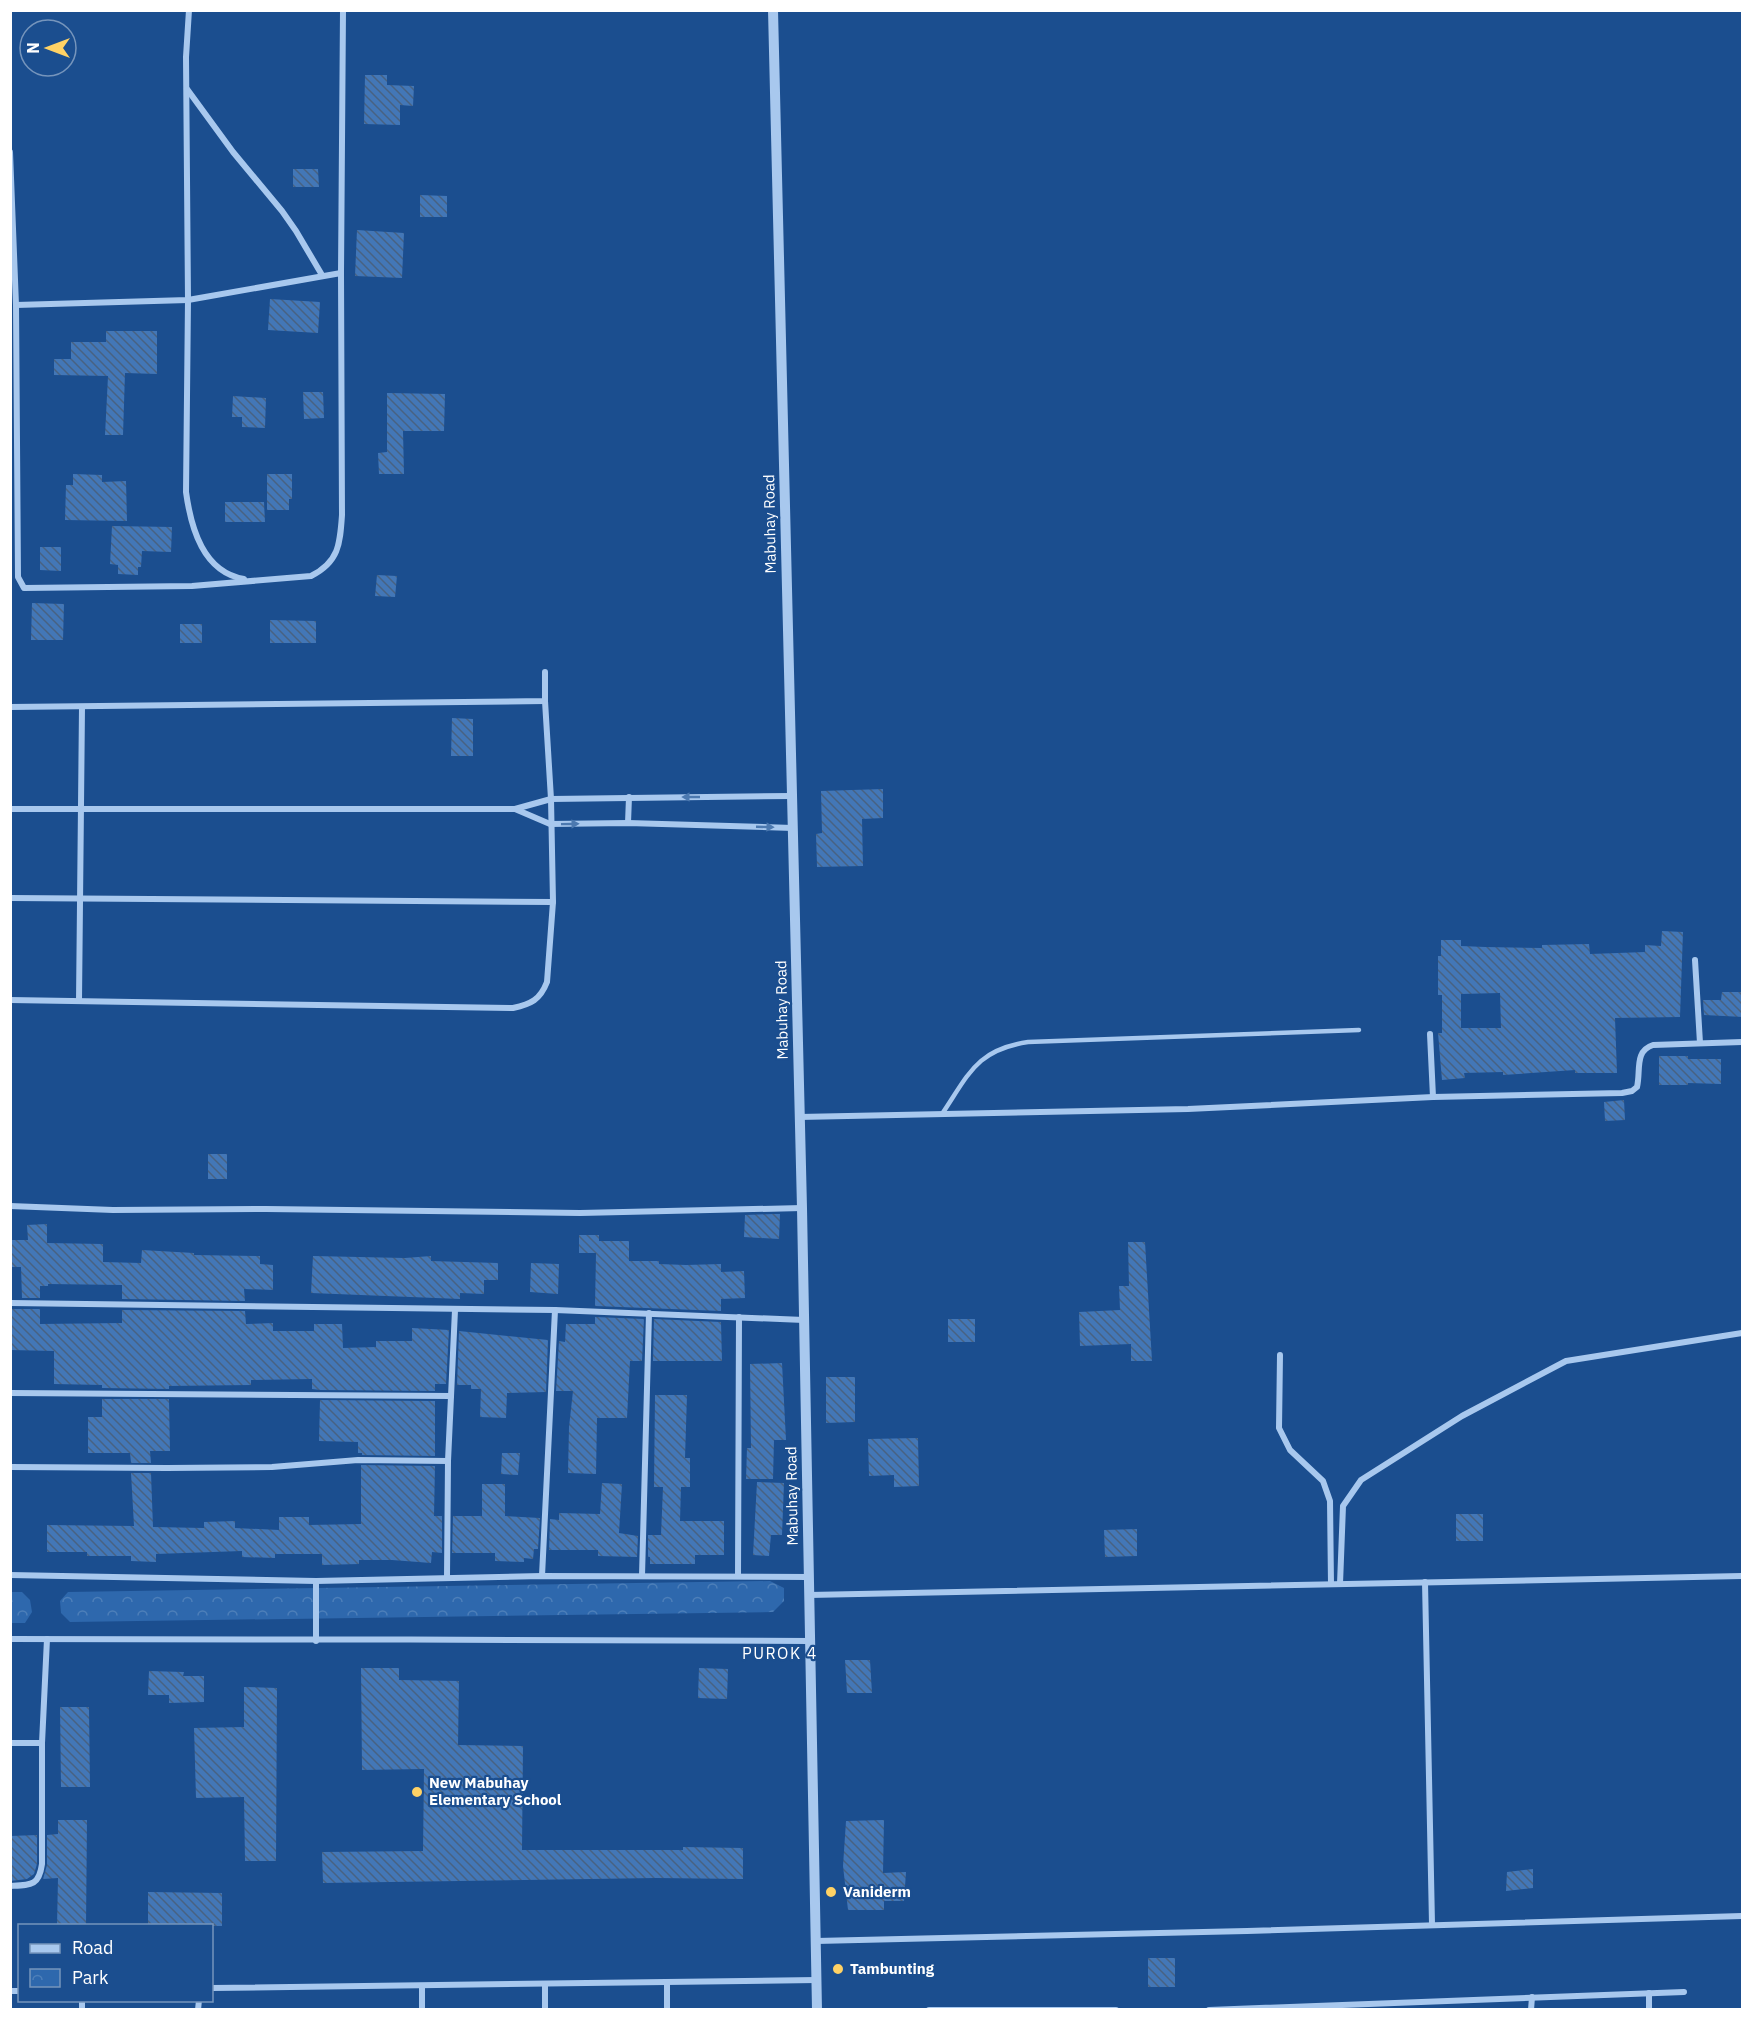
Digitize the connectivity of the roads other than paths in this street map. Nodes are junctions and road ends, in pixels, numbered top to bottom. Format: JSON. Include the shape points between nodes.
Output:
{"nodes":[{"id":1,"x":189,"y":10,"type":"edge"},
{"id":2,"x":343,"y":10,"type":"edge"},
{"id":3,"x":773,"y":10,"type":"edge"},
{"id":4,"x":187,"y":89,"type":"junction"},
{"id":5,"x":10,"y":152,"type":"edge"},
{"id":6,"x":341,"y":273,"type":"junction"},
{"id":7,"x":322,"y":275,"type":"junction"},
{"id":8,"x":188,"y":300,"type":"junction"},
{"id":9,"x":16,"y":305,"type":"junction"},
{"id":10,"x":253,"y":581,"type":"junction"},
{"id":11,"x":545,"y":672,"type":"dead end"},
{"id":12,"x":545,"y":701,"type":"junction"},
{"id":13,"x":10,"y":707,"type":"edge"},
{"id":14,"x":82,"y":707,"type":"junction"},
{"id":15,"x":791,"y":796,"type":"junction"},
{"id":16,"x":629,"y":797,"type":"junction"},
{"id":17,"x":551,"y":799,"type":"junction"},
{"id":18,"x":10,"y":809,"type":"edge"},
{"id":19,"x":515,"y":809,"type":"junction"},
{"id":20,"x":79,"y":810,"type":"junction"},
{"id":21,"x":628,"y":823,"type":"junction"},
{"id":22,"x":550,"y":824,"type":"junction"},
{"id":23,"x":793,"y":828,"type":"junction"},
{"id":24,"x":10,"y":898,"type":"edge"},
{"id":25,"x":81,"y":898,"type":"junction"},
{"id":26,"x":553,"y":903,"type":"junction"},
{"id":27,"x":1695,"y":960,"type":"dead end"},
{"id":28,"x":10,"y":1000,"type":"edge"},
{"id":29,"x":79,"y":1001,"type":"junction"},
{"id":30,"x":1359,"y":1030,"type":"dead end"},
{"id":31,"x":1430,"y":1034,"type":"dead end"},
{"id":32,"x":1743,"y":1042,"type":"edge"},
{"id":33,"x":1700,"y":1043,"type":"junction"},
{"id":34,"x":1433,"y":1097,"type":"junction"},
{"id":35,"x":942,"y":1114,"type":"junction"},
{"id":36,"x":799,"y":1117,"type":"junction"},
{"id":37,"x":10,"y":1206,"type":"edge"},
{"id":38,"x":802,"y":1208,"type":"junction"},
{"id":39,"x":10,"y":1303,"type":"edge"},
{"id":40,"x":455,"y":1310,"type":"junction"},
{"id":41,"x":555,"y":1311,"type":"junction"},
{"id":42,"x":649,"y":1313,"type":"junction"},
{"id":43,"x":739,"y":1317,"type":"junction"},
{"id":44,"x":804,"y":1320,"type":"junction"},
{"id":45,"x":1743,"y":1333,"type":"edge"},
{"id":46,"x":1280,"y":1355,"type":"dead end"},
{"id":47,"x":10,"y":1393,"type":"edge"},
{"id":48,"x":451,"y":1396,"type":"junction"},
{"id":49,"x":448,"y":1461,"type":"junction"},
{"id":50,"x":10,"y":1467,"type":"edge"},
{"id":51,"x":10,"y":1575,"type":"edge"},
{"id":52,"x":542,"y":1576,"type":"junction"},
{"id":53,"x":642,"y":1576,"type":"junction"},
{"id":54,"x":738,"y":1576,"type":"junction"},
{"id":55,"x":1743,"y":1576,"type":"edge"},
{"id":56,"x":447,"y":1577,"type":"junction"},
{"id":57,"x":809,"y":1577,"type":"junction"},
{"id":58,"x":316,"y":1581,"type":"junction"},
{"id":59,"x":1425,"y":1582,"type":"junction"},
{"id":60,"x":1331,"y":1584,"type":"junction"},
{"id":61,"x":1340,"y":1584,"type":"junction"},
{"id":62,"x":809,"y":1595,"type":"junction"},
{"id":63,"x":10,"y":1639,"type":"edge"},
{"id":64,"x":47,"y":1639,"type":"junction"},
{"id":65,"x":316,"y":1641,"type":"junction"},
{"id":66,"x":810,"y":1641,"type":"junction"},
{"id":67,"x":10,"y":1743,"type":"edge"},
{"id":68,"x":42,"y":1743,"type":"junction"},
{"id":69,"x":10,"y":1886,"type":"edge"},
{"id":70,"x":1743,"y":1916,"type":"edge"},
{"id":71,"x":1432,"y":1924,"type":"junction"},
{"id":72,"x":816,"y":1941,"type":"junction"},
{"id":73,"x":817,"y":1980,"type":"junction"},
{"id":74,"x":667,"y":1983,"type":"junction"},
{"id":75,"x":545,"y":1985,"type":"junction"},
{"id":76,"x":422,"y":1986,"type":"junction"},
{"id":77,"x":213,"y":1988,"type":"edge"},
{"id":78,"x":1684,"y":1992,"type":"dead end"},
{"id":79,"x":1649,"y":1993,"type":"junction"},
{"id":80,"x":1532,"y":1997,"type":"junction"},
{"id":81,"x":1313,"y":2008,"type":"edge"},
{"id":82,"x":952,"y":2009,"type":"edge"},
{"id":83,"x":1071,"y":2009,"type":"edge"},
{"id":84,"x":422,"y":2010,"type":"edge"},
{"id":85,"x":544,"y":2010,"type":"edge"},
{"id":86,"x":667,"y":2010,"type":"edge"},
{"id":87,"x":817,"y":2010,"type":"edge"},
{"id":88,"x":929,"y":2010,"type":"edge"},
{"id":89,"x":1116,"y":2010,"type":"edge"},
{"id":90,"x":1209,"y":2010,"type":"edge"},
{"id":91,"x":1531,"y":2010,"type":"edge"},
{"id":92,"x":1649,"y":2010,"type":"edge"}],
"edges":[{"from":1,"to":4,"type":"street"},
{"from":2,"to":6,"type":"street"},
{"from":3,"to":15,"type":"street","name":"Mabuhay Road"},
{"from":4,"to":7,"type":"street","via":[[287,218]]},
{"from":4,"to":8,"type":"street"},
{"from":5,"to":9,"type":"street"},
{"from":6,"to":7,"type":"street"},
{"from":6,"to":10,"type":"street","via":[[339,548],[322,571],[311,576]]},
{"from":7,"to":8,"type":"street"},
{"from":8,"to":9,"type":"street"},
{"from":8,"to":10,"type":"street","via":[[189,515],[212,563],[232,577]]},
{"from":9,"to":10,"type":"street","via":[[18,577],[24,588],[192,586]]},
{"from":11,"to":12,"type":"street"},
{"from":12,"to":14,"type":"street"},
{"from":12,"to":17,"type":"street"},
{"from":13,"to":14,"type":"street"},
{"from":14,"to":20,"type":"street"},
{"from":15,"to":16,"type":"street","one_way":true},
{"from":15,"to":23,"type":"street","name":"Mabuhay Road"},
{"from":16,"to":17,"type":"street"},
{"from":16,"to":21,"type":"street"},
{"from":17,"to":19,"type":"street"},
{"from":17,"to":22,"type":"street"},
{"from":18,"to":20,"type":"street"},
{"from":19,"to":20,"type":"street"},
{"from":19,"to":22,"type":"street"},
{"from":20,"to":25,"type":"street"},
{"from":22,"to":21,"type":"street","one_way":true},
{"from":21,"to":23,"type":"street","one_way":true},
{"from":22,"to":26,"type":"street"},
{"from":23,"to":36,"type":"street","name":"Mabuhay Road"},
{"from":24,"to":25,"type":"street"},
{"from":25,"to":26,"type":"street"},
{"from":25,"to":29,"type":"street"},
{"from":26,"to":29,"type":"street","via":[[547,982],[535,1001],[520,1006]]},
{"from":27,"to":33,"type":"street"},
{"from":28,"to":29,"type":"street"},
{"from":30,"to":35,"type":"lane","via":[[1012,1044],[982,1058]]},
{"from":31,"to":34,"type":"street"},
{"from":32,"to":33,"type":"street"},
{"from":33,"to":34,"type":"street","via":[[1646,1048],[1641,1054],[1640,1078],[1632,1091]]},
{"from":34,"to":35,"type":"street","via":[[1188,1109]]},
{"from":35,"to":36,"type":"street"},
{"from":36,"to":38,"type":"street","name":"Mabuhay Road"},
{"from":37,"to":38,"type":"street","via":[[580,1213]]},
{"from":38,"to":44,"type":"street","name":"Mabuhay Road"},
{"from":39,"to":40,"type":"street"},
{"from":40,"to":41,"type":"street"},
{"from":40,"to":48,"type":"street"},
{"from":41,"to":42,"type":"street"},
{"from":41,"to":52,"type":"street"},
{"from":42,"to":43,"type":"street"},
{"from":42,"to":53,"type":"street"},
{"from":43,"to":44,"type":"street"},
{"from":43,"to":54,"type":"street"},
{"from":44,"to":57,"type":"street","name":"Mabuhay Road"},
{"from":45,"to":61,"type":"street","via":[[1566,1360],[1462,1416],[1361,1480],[1343,1506]]},
{"from":46,"to":60,"type":"street","via":[[1279,1428],[1290,1450],[1323,1481],[1330,1501]]},
{"from":47,"to":48,"type":"street"},
{"from":48,"to":49,"type":"street"},
{"from":49,"to":50,"type":"street","via":[[358,1460],[272,1467]]},
{"from":49,"to":56,"type":"street"},
{"from":51,"to":58,"type":"street"},
{"from":52,"to":53,"type":"street"},
{"from":52,"to":56,"type":"street"},
{"from":53,"to":54,"type":"street"},
{"from":54,"to":57,"type":"street"},
{"from":55,"to":59,"type":"street"},
{"from":56,"to":58,"type":"street"},
{"from":57,"to":62,"type":"street","name":"Mabuhay Road"},
{"from":58,"to":65,"type":"street"},
{"from":59,"to":61,"type":"street"},
{"from":59,"to":71,"type":"street"},
{"from":60,"to":61,"type":"street"},
{"from":60,"to":62,"type":"street"},
{"from":62,"to":66,"type":"street","name":"Mabuhay Road"},
{"from":63,"to":64,"type":"street"},
{"from":64,"to":65,"type":"street"},
{"from":64,"to":68,"type":"street"},
{"from":65,"to":66,"type":"street"},
{"from":66,"to":72,"type":"street","name":"Mabuhay Road"},
{"from":67,"to":68,"type":"street"},
{"from":68,"to":69,"type":"street","via":[[40,1876],[28,1885]]},
{"from":70,"to":71,"type":"street"},
{"from":71,"to":72,"type":"street"},
{"from":72,"to":73,"type":"street","name":"Mabuhay Road"},
{"from":73,"to":74,"type":"street"},
{"from":73,"to":87,"type":"street","name":"Mabuhay Road"},
{"from":74,"to":75,"type":"street"},
{"from":74,"to":86,"type":"street"},
{"from":75,"to":76,"type":"street"},
{"from":75,"to":85,"type":"street"},
{"from":76,"to":77,"type":"street"},
{"from":76,"to":84,"type":"street"},
{"from":78,"to":79,"type":"street"},
{"from":79,"to":80,"type":"street"},
{"from":79,"to":92,"type":"street"},
{"from":80,"to":81,"type":"street"},
{"from":80,"to":91,"type":"street"},
{"from":81,"to":90,"type":"street"},
{"from":82,"to":83,"type":"street"},
{"from":82,"to":88,"type":"street"},
{"from":83,"to":89,"type":"street"}]}
